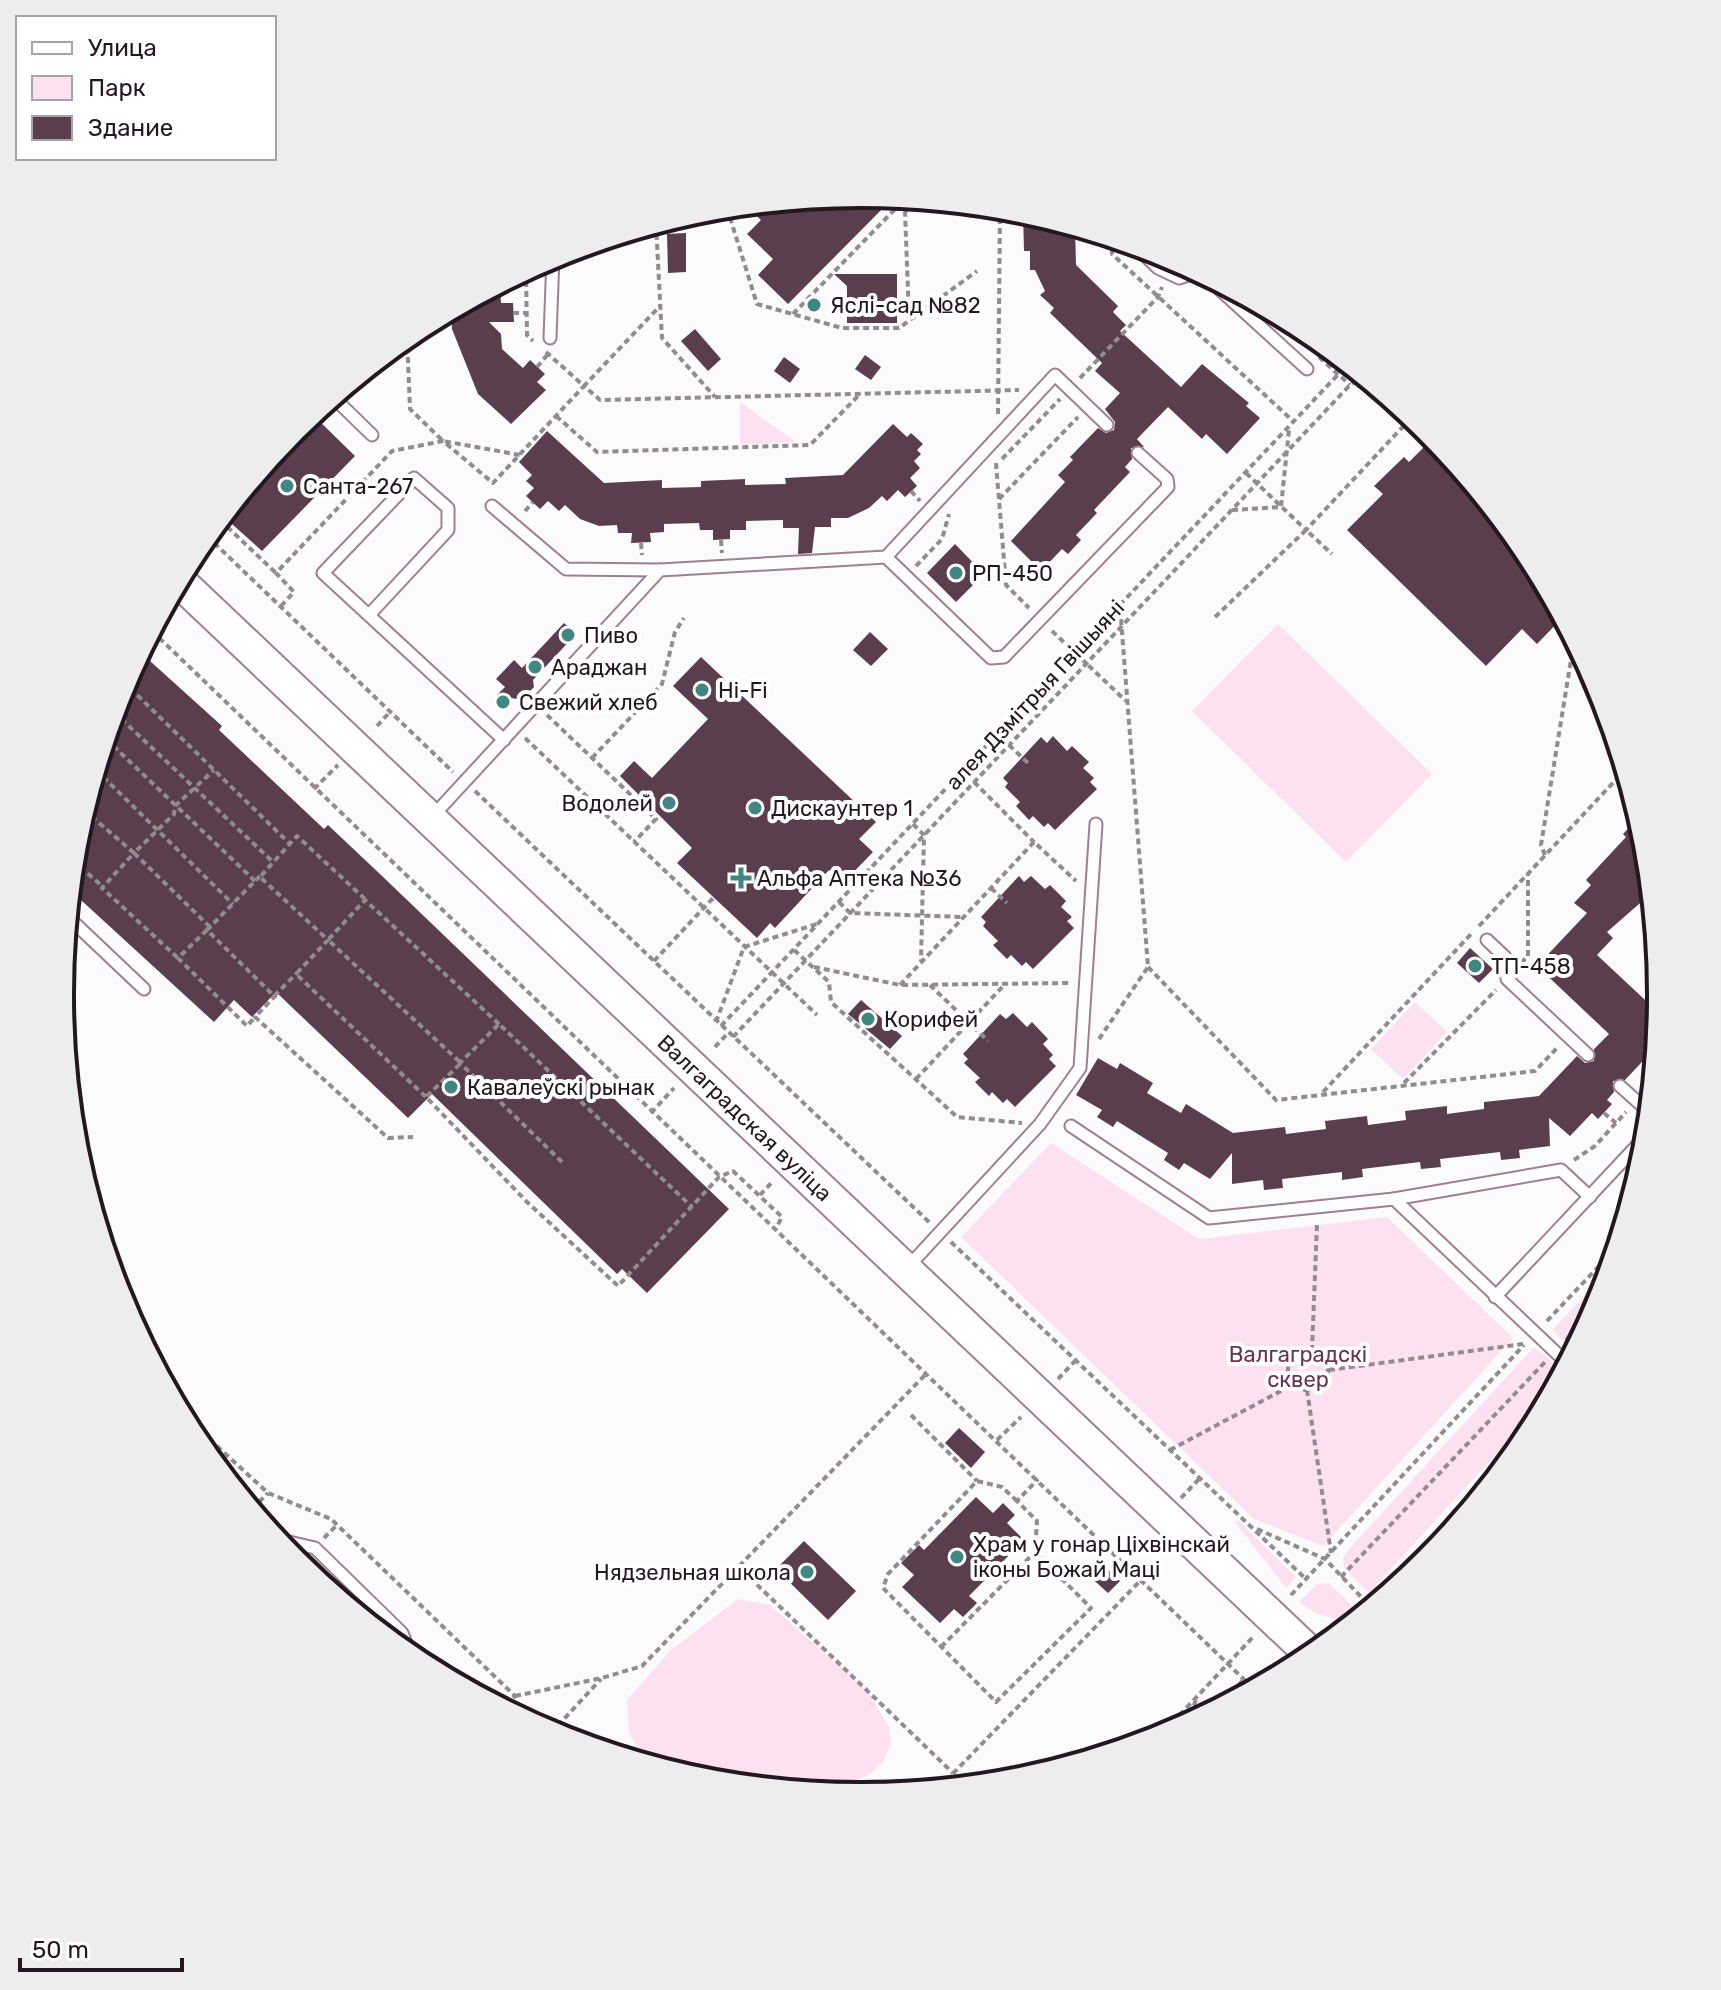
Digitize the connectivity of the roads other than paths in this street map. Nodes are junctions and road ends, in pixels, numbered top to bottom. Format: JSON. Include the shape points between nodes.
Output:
{"nodes":[{"id":1,"x":552,"y":272,"type":"edge"},
{"id":2,"x":1237,"y":305,"type":"edge"},
{"id":3,"x":550,"y":338,"type":"dead end"},
{"id":4,"x":1307,"y":369,"type":"dead end"},
{"id":5,"x":341,"y":405,"type":"edge"},
{"id":6,"x":1107,"y":425,"type":"dead end"},
{"id":7,"x":372,"y":435,"type":"dead end"},
{"id":8,"x":1138,"y":453,"type":"dead end"},
{"id":9,"x":492,"y":506,"type":"dead end"},
{"id":10,"x":886,"y":557,"type":"junction"},
{"id":11,"x":660,"y":570,"type":"junction"},
{"id":12,"x":187,"y":589,"type":"edge"},
{"id":13,"x":369,"y":615,"type":"junction"},
{"id":14,"x":504,"y":740,"type":"junction"},
{"id":15,"x":429,"y":821,"type":"junction"},
{"id":16,"x":1096,"y":824,"type":"dead end"},
{"id":17,"x":78,"y":926,"type":"edge"},
{"id":18,"x":1487,"y":940,"type":"dead end"},
{"id":19,"x":144,"y":989,"type":"dead end"},
{"id":20,"x":1588,"y":1055,"type":"dead end"},
{"id":21,"x":1620,"y":1086,"type":"dead end"},
{"id":22,"x":1639,"y":1103,"type":"edge"},
{"id":23,"x":1071,"y":1126,"type":"dead end"},
{"id":24,"x":1631,"y":1152,"type":"edge"},
{"id":25,"x":1590,"y":1197,"type":"junction"},
{"id":26,"x":1394,"y":1199,"type":"junction"},
{"id":27,"x":907,"y":1269,"type":"junction"},
{"id":28,"x":1495,"y":1297,"type":"junction"},
{"id":29,"x":1559,"y":1356,"type":"edge"},
{"id":30,"x":297,"y":1544,"type":"edge"},
{"id":31,"x":402,"y":1633,"type":"edge"},
{"id":32,"x":1302,"y":1645,"type":"edge"}],
"edges":[{"from":1,"to":3,"type":"lane"},
{"from":2,"to":4,"type":"lane"},
{"from":5,"to":7,"type":"lane"},
{"from":6,"to":10,"type":"lane","via":[[1055,375]]},
{"from":8,"to":10,"type":"lane","via":[[1167,479],[1168,487],[1004,657],[991,658]]},
{"from":9,"to":11,"type":"lane","via":[[566,569]]},
{"from":10,"to":11,"type":"lane"},
{"from":11,"to":14,"type":"lane"},
{"from":12,"to":15,"type":"main road","name":"Валгаградская вуліца"},
{"from":13,"to":13,"type":"lane","via":[[448,530],[448,508],[414,478],[323,573]]},
{"from":13,"to":14,"type":"lane"},
{"from":14,"to":15,"type":"lane"},
{"from":15,"to":27,"type":"main road","name":"Валгаградская вуліца"},
{"from":16,"to":27,"type":"lane","via":[[1080,1068],[1040,1124]]},
{"from":17,"to":19,"type":"lane"},
{"from":18,"to":20,"type":"lane","via":[[1505,957],[1507,979]]},
{"from":21,"to":22,"type":"lane"},
{"from":23,"to":26,"type":"lane","via":[[1209,1218]]},
{"from":24,"to":25,"type":"lane"},
{"from":25,"to":26,"type":"lane","via":[[1561,1170]]},
{"from":25,"to":28,"type":"lane"},
{"from":26,"to":28,"type":"lane"},
{"from":27,"to":32,"type":"main road","name":"Валгаградская вуліца"},
{"from":28,"to":29,"type":"lane"},
{"from":30,"to":31,"type":"lane","via":[[315,1548]]}]}
